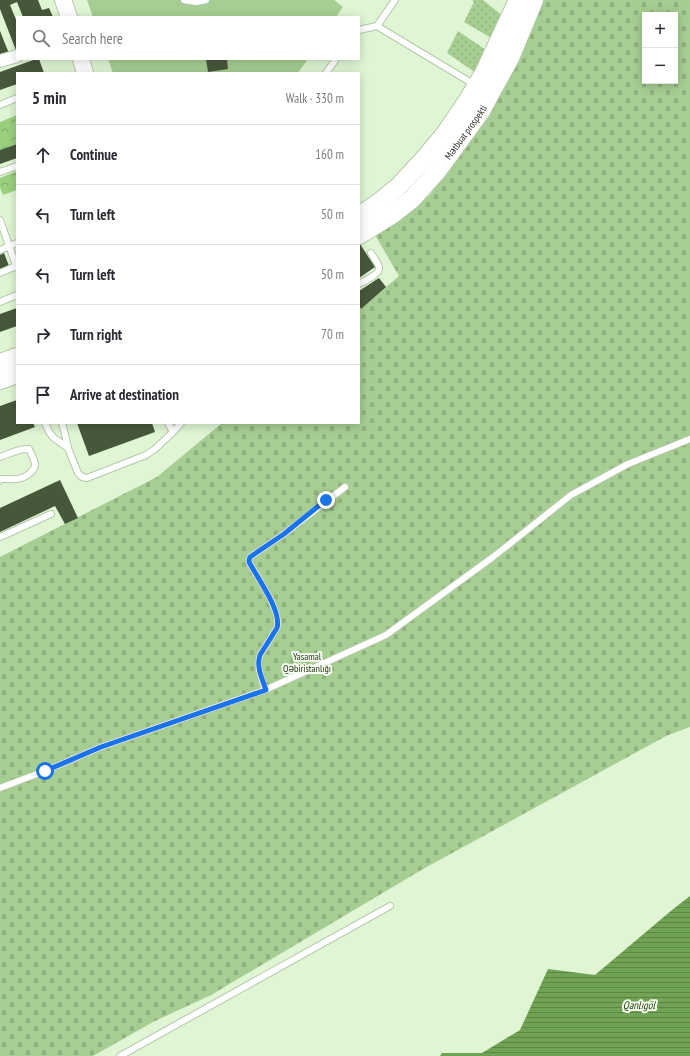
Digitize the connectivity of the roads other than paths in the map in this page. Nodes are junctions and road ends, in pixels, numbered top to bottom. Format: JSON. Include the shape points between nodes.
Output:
{"nodes":[{"id":1,"x":63,"y":0,"type":"edge"},
{"id":2,"x":184,"y":0,"type":"edge"},
{"id":3,"x":206,"y":0,"type":"edge"},
{"id":4,"x":395,"y":0,"type":"edge"},
{"id":5,"x":518,"y":0,"type":"edge"},
{"id":6,"x":534,"y":0,"type":"edge"},
{"id":7,"x":69,"y":16,"type":"edge"},
{"id":8,"x":377,"y":26,"type":"junction"},
{"id":9,"x":360,"y":30,"type":"edge"},
{"id":10,"x":16,"y":56,"type":"edge"},
{"id":11,"x":81,"y":60,"type":"edge"},
{"id":12,"x":335,"y":60,"type":"edge"},
{"id":13,"x":0,"y":61,"type":"edge"},
{"id":14,"x":85,"y":72,"type":"edge"},
{"id":15,"x":327,"y":72,"type":"edge"},
{"id":16,"x":476,"y":86,"type":"junction"},
{"id":17,"x":16,"y":98,"type":"edge"},
{"id":18,"x":0,"y":105,"type":"edge"},
{"id":19,"x":16,"y":166,"type":"edge"},
{"id":20,"x":0,"y":172,"type":"edge"},
{"id":21,"x":360,"y":215,"type":"edge"},
{"id":22,"x":0,"y":220,"type":"edge"},
{"id":23,"x":360,"y":234,"type":"edge"},
{"id":24,"x":16,"y":243,"type":"edge"},
{"id":25,"x":10,"y":246,"type":"junction"},
{"id":26,"x":0,"y":250,"type":"edge"},
{"id":27,"x":371,"y":253,"type":"dead end"},
{"id":28,"x":16,"y":264,"type":"edge"},
{"id":29,"x":16,"y":267,"type":"edge"},
{"id":30,"x":0,"y":273,"type":"edge"},
{"id":31,"x":360,"y":283,"type":"edge"},
{"id":32,"x":16,"y":295,"type":"edge"},
{"id":33,"x":0,"y":302,"type":"edge"},
{"id":34,"x":16,"y":357,"type":"edge"},
{"id":35,"x":0,"y":363,"type":"edge"},
{"id":36,"x":16,"y":374,"type":"edge"},
{"id":37,"x":0,"y":380,"type":"edge"},
{"id":38,"x":45,"y":424,"type":"edge"},
{"id":39,"x":62,"y":424,"type":"edge"},
{"id":40,"x":169,"y":424,"type":"edge"},
{"id":41,"x":180,"y":424,"type":"edge"},
{"id":42,"x":173,"y":432,"type":"junction"},
{"id":43,"x":690,"y":439,"type":"edge"},
{"id":44,"x":68,"y":448,"type":"junction"},
{"id":45,"x":0,"y":457,"type":"edge"},
{"id":46,"x":0,"y":478,"type":"edge"},
{"id":47,"x":345,"y":487,"type":"dead end"},
{"id":48,"x":51,"y":514,"type":"dead end"},
{"id":49,"x":0,"y":537,"type":"edge"},
{"id":50,"x":266,"y":690,"type":"junction"},
{"id":51,"x":0,"y":788,"type":"edge"},
{"id":52,"x":390,"y":906,"type":"dead end"},
{"id":53,"x":120,"y":1056,"type":"edge"}],
"edges":[{"from":1,"to":7,"type":"street"},
{"from":2,"to":3,"type":"lane"},
{"from":4,"to":8,"type":"lane"},
{"from":5,"to":16,"type":"main road","name":"Mətbuat prospekti"},
{"from":6,"to":23,"type":"main road","name":"Mətbuat prospekti","via":[[510,58],[481,111],[438,170],[393,214]]},
{"from":8,"to":9,"type":"lane"},
{"from":8,"to":16,"type":"lane"},
{"from":10,"to":13,"type":"street"},
{"from":11,"to":14,"type":"street"},
{"from":12,"to":15,"type":"lane"},
{"from":16,"to":21,"type":"main road","name":"Mətbuat prospekti","via":[[444,134],[414,170],[398,187]]},
{"from":17,"to":18,"type":"lane"},
{"from":19,"to":20,"type":"lane"},
{"from":22,"to":25,"type":"lane"},
{"from":24,"to":25,"type":"lane"},
{"from":25,"to":26,"type":"lane"},
{"from":25,"to":28,"type":"lane"},
{"from":27,"to":31,"type":"lane","via":[[379,271]]},
{"from":29,"to":30,"type":"lane"},
{"from":32,"to":33,"type":"lane"},
{"from":34,"to":35,"type":"main road"},
{"from":36,"to":37,"type":"main road"},
{"from":38,"to":44,"type":"lane","via":[[54,438]]},
{"from":39,"to":44,"type":"lane"},
{"from":40,"to":42,"type":"lane"},
{"from":41,"to":42,"type":"lane"},
{"from":42,"to":44,"type":"lane","via":[[146,455],[87,478],[78,472]]},
{"from":43,"to":50,"type":"lane","via":[[628,464],[571,495],[386,635]]},
{"from":45,"to":46,"type":"lane","via":[[23,448],[29,449],[35,465],[26,477]]},
{"from":47,"to":50,"type":"lane","via":[[250,557],[249,562],[270,598],[278,618],[277,628],[258,660]]},
{"from":48,"to":49,"type":"lane"},
{"from":50,"to":51,"type":"lane","via":[[101,747]]},
{"from":52,"to":53,"type":"lane"}]}
